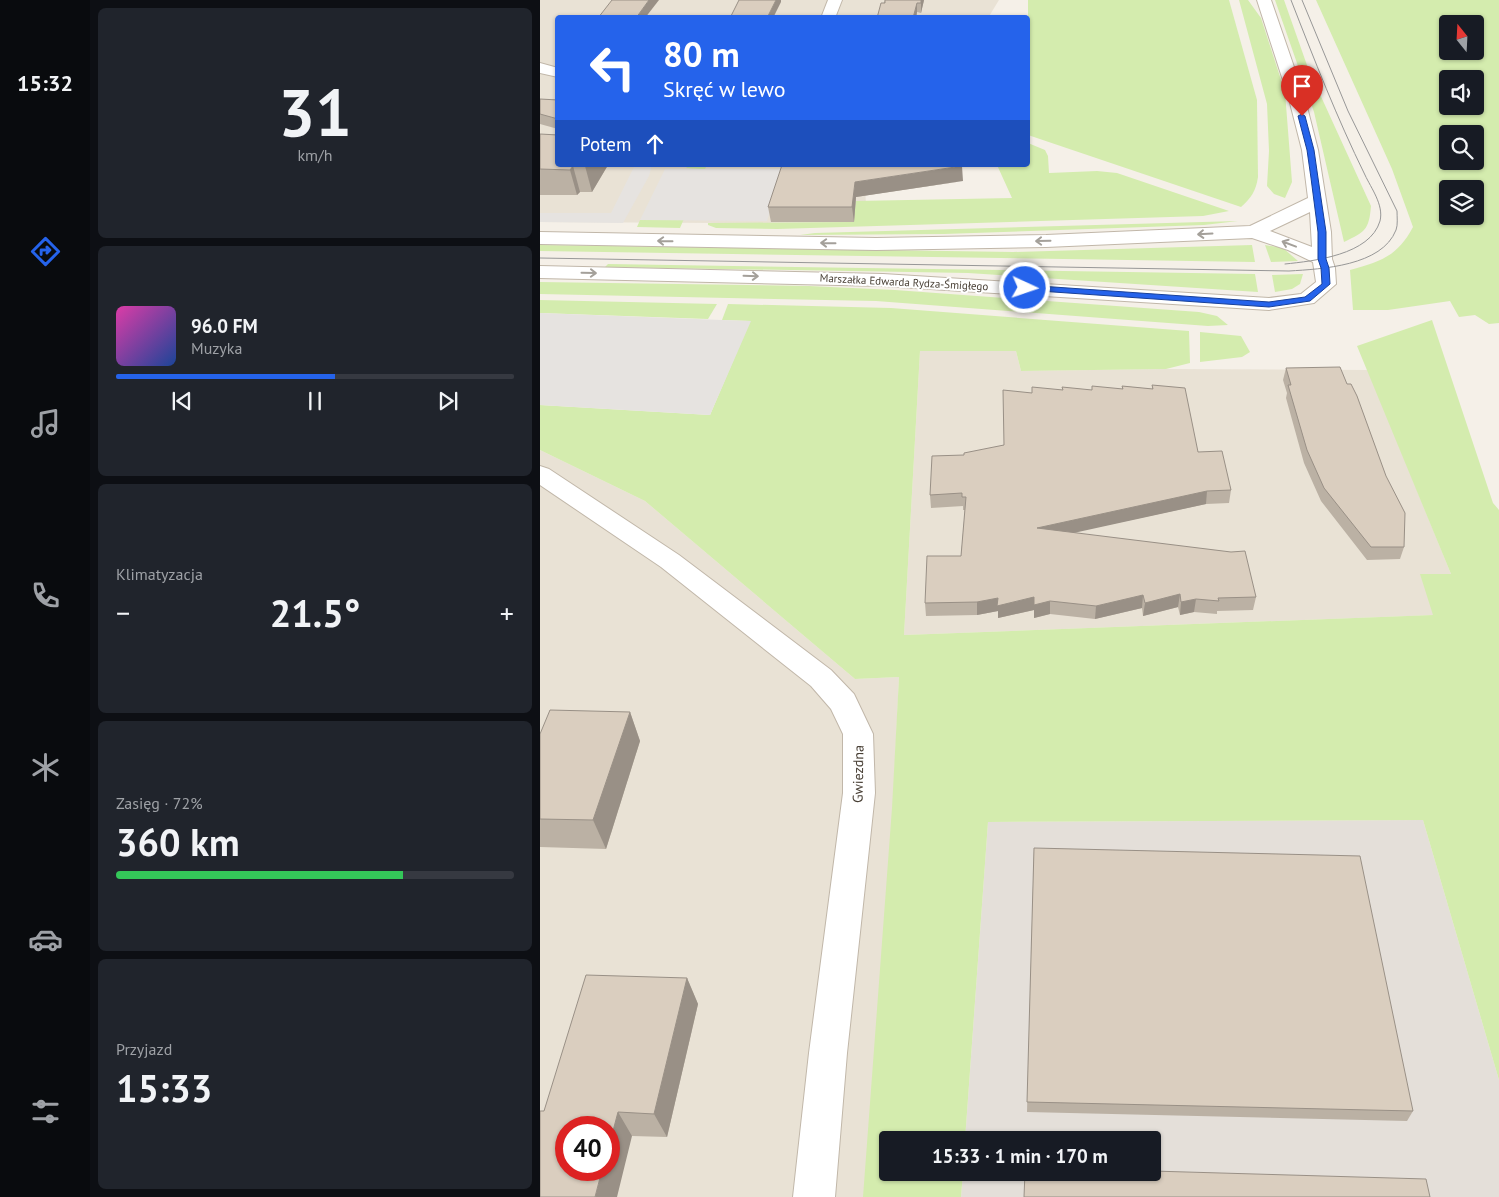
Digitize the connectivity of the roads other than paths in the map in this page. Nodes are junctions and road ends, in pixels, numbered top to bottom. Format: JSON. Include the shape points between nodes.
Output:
{"nodes":[{"id":1,"x":835,"y":0,"type":"edge"},
{"id":2,"x":1264,"y":0,"type":"edge"},
{"id":3,"x":829,"y":15,"type":"edge"},
{"id":4,"x":540,"y":68,"type":"edge"},
{"id":5,"x":555,"y":71,"type":"edge"},
{"id":6,"x":1317,"y":201,"type":"junction"},
{"id":7,"x":1254,"y":232,"type":"junction"},
{"id":8,"x":540,"y":238,"type":"edge"},
{"id":9,"x":1322,"y":259,"type":"junction"},
{"id":10,"x":540,"y":272,"type":"edge"},
{"id":11,"x":540,"y":474,"type":"edge"},
{"id":12,"x":814,"y":1197,"type":"edge"}],
"edges":[{"from":1,"to":3,"type":"street"},
{"from":2,"to":6,"type":"street","name":"Marszałka Edwarda Rydza-Śmigłego","via":[[1299,108],[1310,150]]},
{"from":4,"to":5,"type":"street"},
{"from":6,"to":7,"type":"street"},
{"from":6,"to":9,"type":"street","name":"Marszałka Edwarda Rydza-Śmigłego"},
{"from":7,"to":8,"type":"street","one_way":true,"via":[[876,244]]},
{"from":9,"to":7,"type":"street","one_way":true},
{"from":10,"to":9,"type":"street","name":"Marszałka Edwarda Rydza-Śmigłego","one_way":true,"via":[[883,280],[1269,304],[1307,299],[1326,284]]},
{"from":11,"to":12,"type":"street","name":"Gwiezdna","via":[[670,561],[821,678],[843,702],[858,734],[859,793]]}]}
